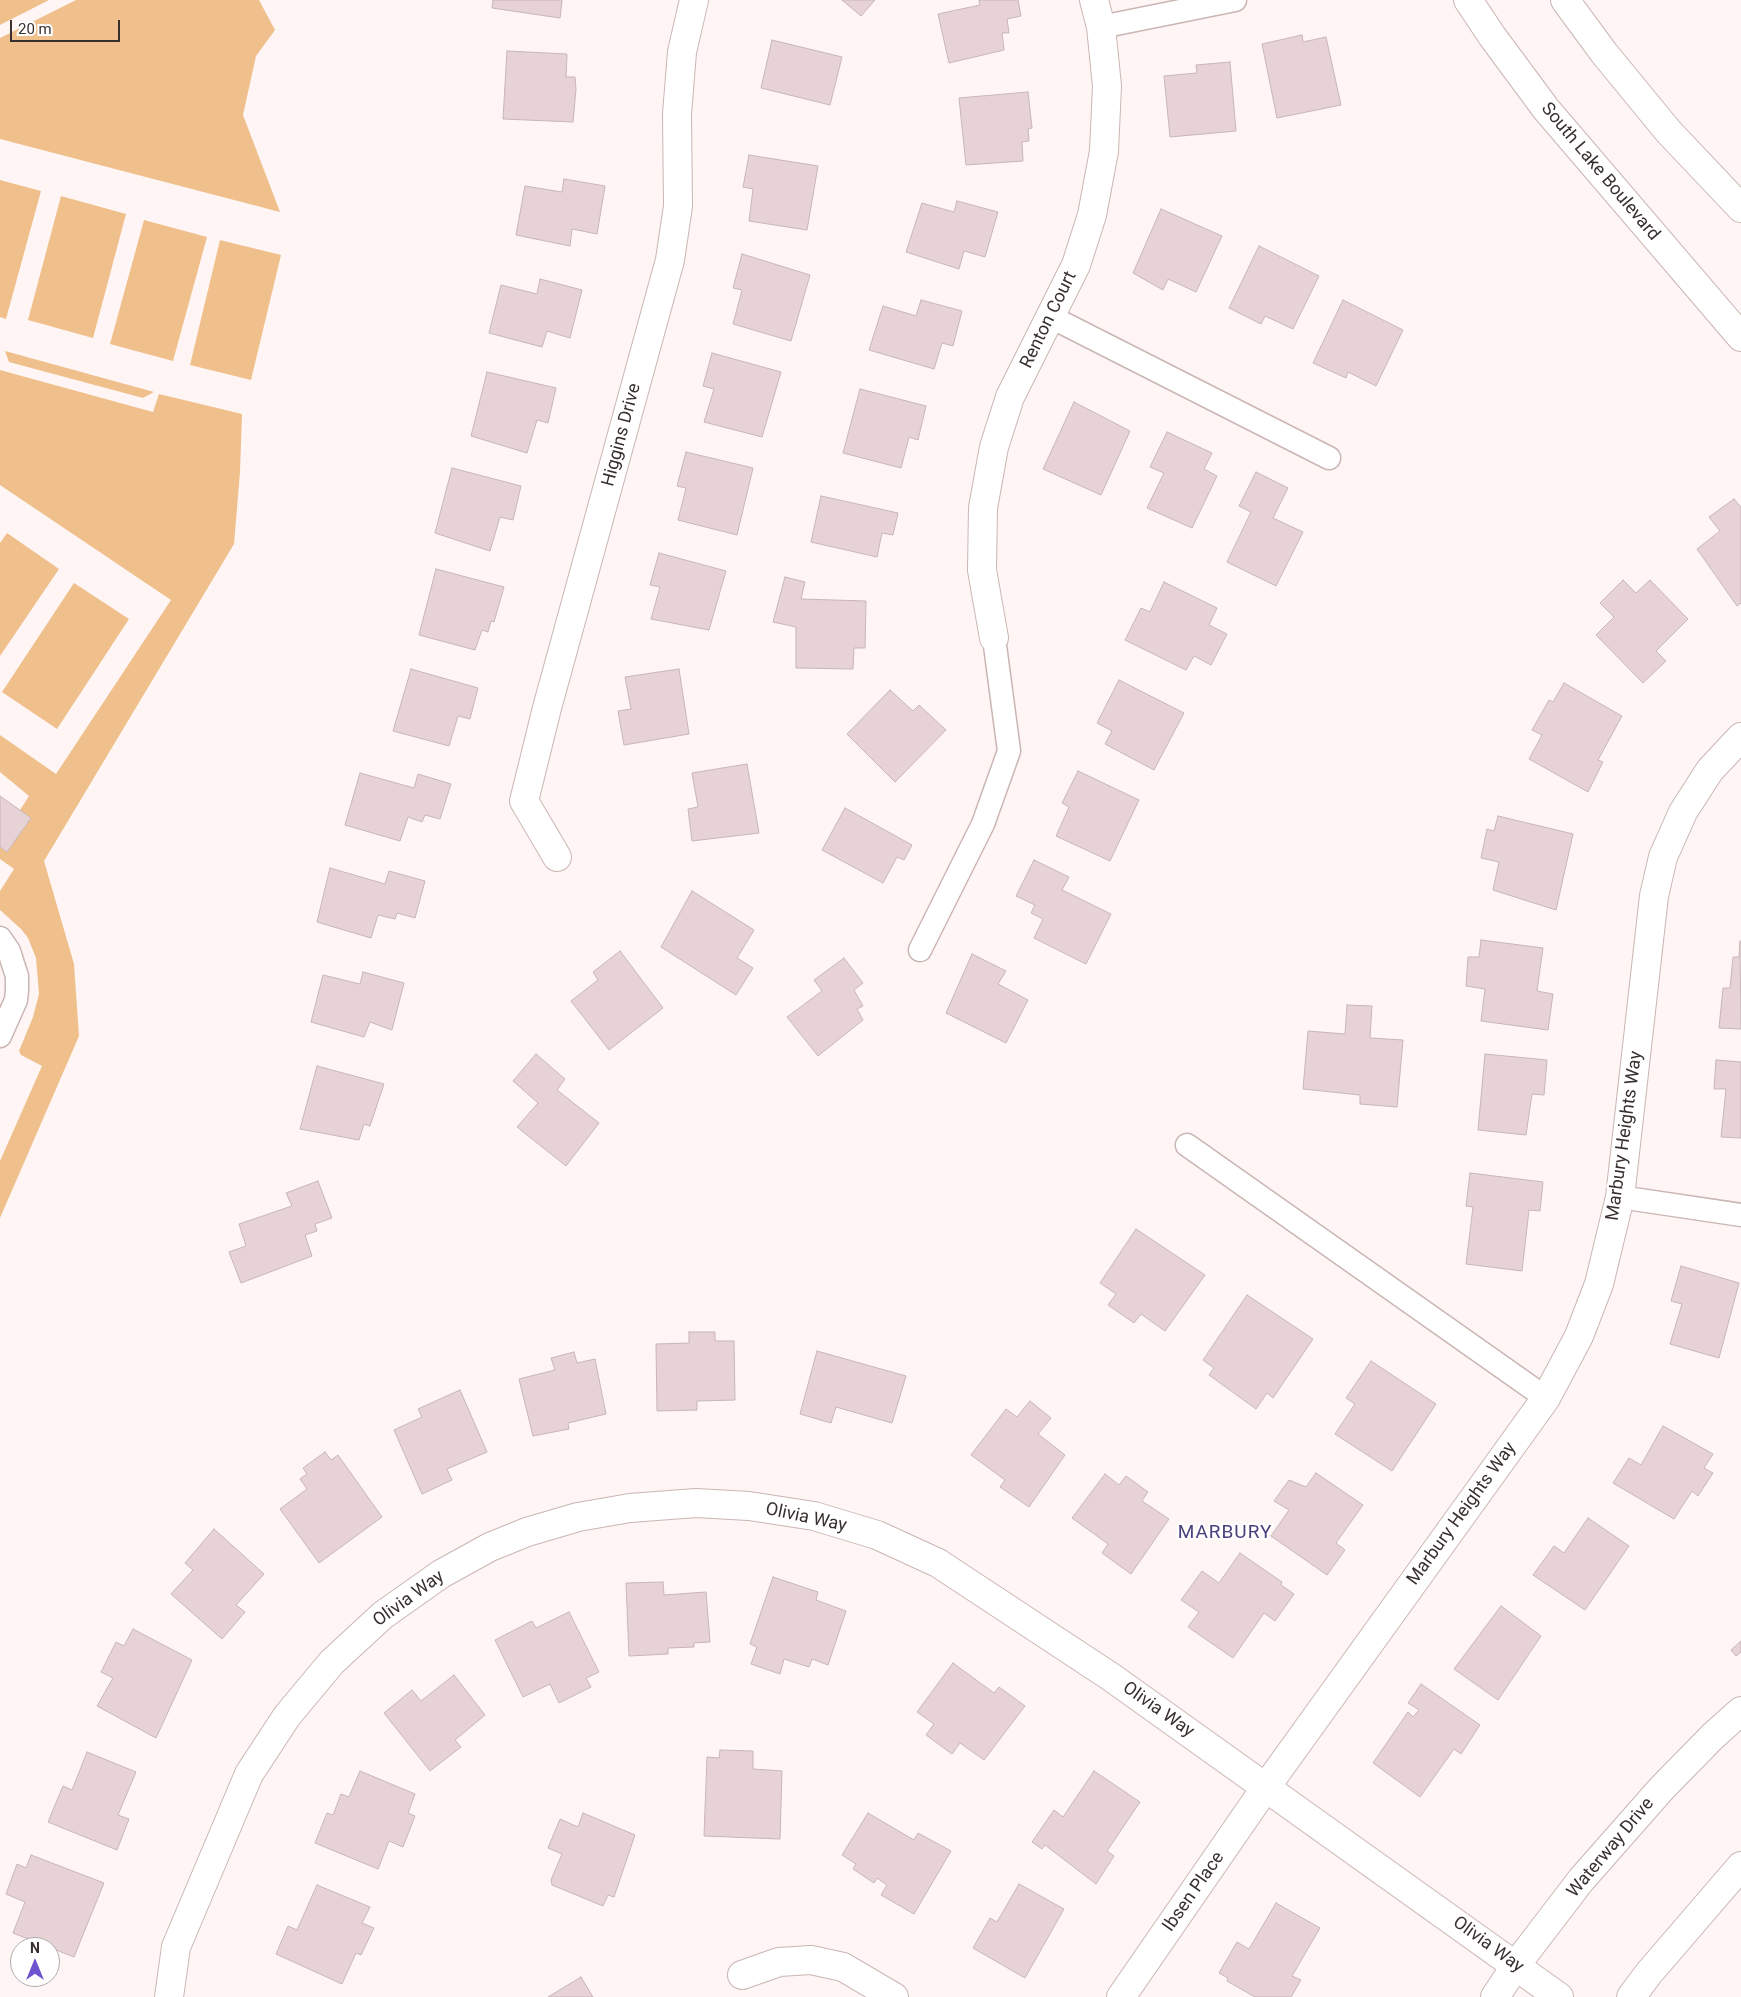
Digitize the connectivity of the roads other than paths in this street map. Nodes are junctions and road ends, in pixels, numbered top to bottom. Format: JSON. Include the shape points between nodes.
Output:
{"nodes":[{"id":1,"x":694,"y":0,"type":"edge"},
{"id":2,"x":1094,"y":0,"type":"edge"},
{"id":3,"x":1235,"y":0,"type":"edge"},
{"id":4,"x":1468,"y":0,"type":"edge"},
{"id":5,"x":1565,"y":0,"type":"edge"},
{"id":6,"x":1100,"y":27,"type":"junction"},
{"id":7,"x":1741,"y":208,"type":"edge"},
{"id":8,"x":1051,"y":317,"type":"junction"},
{"id":9,"x":1741,"y":337,"type":"edge"},
{"id":10,"x":1329,"y":458,"type":"dead end"},
{"id":11,"x":994,"y":638,"type":"joint"},
{"id":12,"x":1741,"y":737,"type":"edge"},
{"id":13,"x":557,"y":857,"type":"dead end"},
{"id":14,"x":0,"y":938,"type":"edge"},
{"id":15,"x":920,"y":950,"type":"dead end"},
{"id":16,"x":0,"y":1036,"type":"edge"},
{"id":17,"x":1187,"y":1145,"type":"dead end"},
{"id":18,"x":1620,"y":1197,"type":"junction"},
{"id":19,"x":1741,"y":1215,"type":"edge"},
{"id":20,"x":1546,"y":1398,"type":"junction"},
{"id":21,"x":1741,"y":1710,"type":"edge"},
{"id":22,"x":1266,"y":1787,"type":"junction"},
{"id":23,"x":1741,"y":1866,"type":"edge"},
{"id":24,"x":1516,"y":1965,"type":"junction"},
{"id":25,"x":742,"y":1974,"type":"dead end"},
{"id":26,"x":169,"y":1997,"type":"edge"},
{"id":27,"x":894,"y":1997,"type":"edge"},
{"id":28,"x":1121,"y":1997,"type":"edge"},
{"id":29,"x":1495,"y":1997,"type":"edge"},
{"id":30,"x":1559,"y":1997,"type":"edge"},
{"id":31,"x":1631,"y":1997,"type":"edge"}],
"edges":[{"from":1,"to":13,"type":"street","name":"Higgins Drive","via":[[682,52],[676,114],[678,206],[670,260],[524,801]]},
{"from":2,"to":6,"type":"street","name":"Renton Court"},
{"from":3,"to":6,"type":"lane"},
{"from":4,"to":9,"type":"street","name":"South Lake Boulevard","via":[[1546,110]]},
{"from":5,"to":7,"type":"street","via":[[1668,131]]},
{"from":6,"to":8,"type":"street","name":"Renton Court","via":[[1107,86],[1104,151],[1092,215],[1076,265]]},
{"from":8,"to":10,"type":"lane"},
{"from":8,"to":11,"type":"street","name":"Renton Court","via":[[1010,397],[994,447],[983,508],[982,570]]},
{"from":11,"to":15,"type":"lane","via":[[1009,751],[983,824]]},
{"from":12,"to":18,"type":"street","name":"Marbury Heights Way","via":[[1710,770],[1688,805],[1663,857],[1654,896]]},
{"from":14,"to":16,"type":"lane","via":[[9,951],[17,976],[17,990],[16,1000]]},
{"from":17,"to":20,"type":"lane"},
{"from":18,"to":19,"type":"lane"},
{"from":18,"to":20,"type":"street","name":"Marbury Heights Way","via":[[1599,1284],[1579,1336]]},
{"from":20,"to":22,"type":"street","name":"Marbury Heights Way"},
{"from":21,"to":24,"type":"street","name":"Waterway Drive","via":[[1662,1788],[1581,1880]]},
{"from":22,"to":24,"type":"street","name":"Olivia Way"},
{"from":22,"to":26,"type":"street","name":"Olivia Way","via":[[1110,1677],[938,1563],[877,1535],[814,1516],[749,1506],[696,1503],[630,1508],[578,1517],[490,1547],[441,1574],[383,1615],[332,1662],[287,1716],[249,1774],[176,1947]]},
{"from":22,"to":28,"type":"street","name":"Ibsen Place"},
{"from":23,"to":31,"type":"street"},
{"from":24,"to":29,"type":"street","name":"Waterway Drive"},
{"from":24,"to":30,"type":"street","name":"Olivia Way"},
{"from":25,"to":27,"type":"street","via":[[779,1962],[811,1960],[843,1967]]}]}
